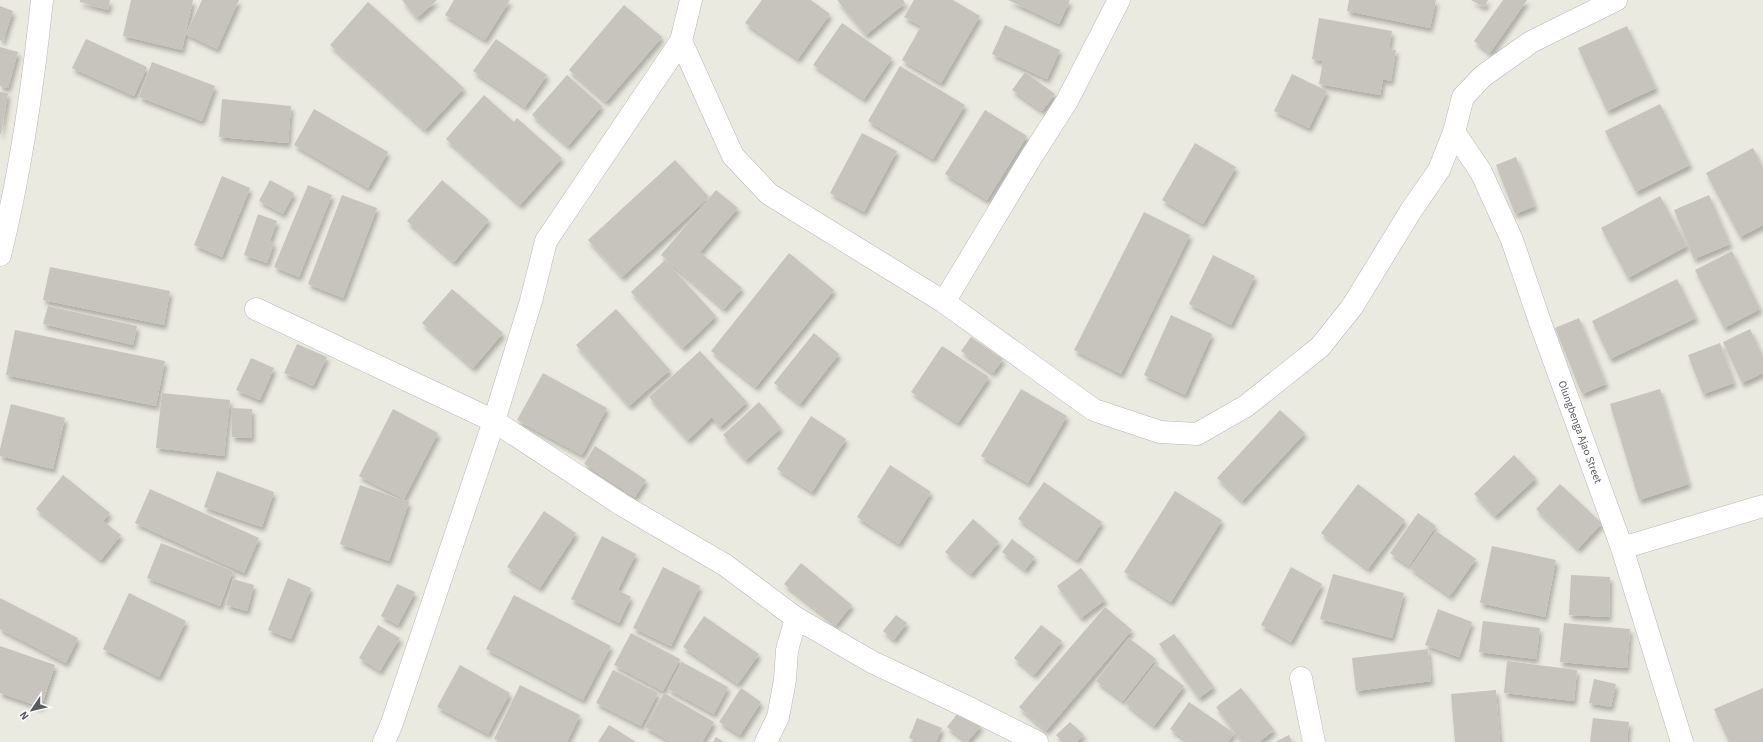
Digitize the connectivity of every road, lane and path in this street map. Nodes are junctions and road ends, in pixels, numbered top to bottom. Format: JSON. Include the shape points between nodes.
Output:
{"nodes":[{"id":1,"x":42,"y":0,"type":"edge"},
{"id":2,"x":1119,"y":0,"type":"edge"},
{"id":3,"x":1616,"y":0,"type":"edge"},
{"id":4,"x":688,"y":1,"type":"edge"},
{"id":5,"x":681,"y":41,"type":"junction"},
{"id":6,"x":1454,"y":132,"type":"junction"},
{"id":7,"x":0,"y":255,"type":"edge"},
{"id":8,"x":944,"y":302,"type":"junction"},
{"id":9,"x":256,"y":309,"type":"dead end"},
{"id":10,"x":494,"y":421,"type":"junction"},
{"id":11,"x":1763,"y":506,"type":"edge"},
{"id":12,"x":1622,"y":548,"type":"junction"},
{"id":13,"x":796,"y":618,"type":"junction"},
{"id":14,"x":1301,"y":678,"type":"dead end"},
{"id":15,"x":384,"y":742,"type":"edge"},
{"id":16,"x":766,"y":742,"type":"edge"},
{"id":17,"x":1037,"y":742,"type":"edge"},
{"id":18,"x":1314,"y":742,"type":"edge"},
{"id":19,"x":1682,"y":742,"type":"edge"}],
"edges":[{"from":1,"to":7,"type":"street","via":[[14,200]]},
{"from":2,"to":8,"type":"street","via":[[1067,101]]},
{"from":3,"to":6,"type":"street","via":[[1531,42],[1483,76],[1463,97]]},
{"from":4,"to":5,"type":"street"},
{"from":5,"to":8,"type":"street","via":[[733,156],[769,194]]},
{"from":5,"to":10,"type":"street","via":[[546,241],[531,302]]},
{"from":6,"to":8,"type":"street","via":[[1439,170],[1352,307],[1320,347],[1246,406],[1197,434],[1160,432],[1094,410]]},
{"from":6,"to":12,"type":"street","name":"Olungbenga Ajao Street","via":[[1481,172],[1512,240]]},
{"from":9,"to":10,"type":"street"},
{"from":10,"to":13,"type":"street","via":[[622,504],[725,565]]},
{"from":10,"to":15,"type":"street"},
{"from":11,"to":12,"type":"street"},
{"from":12,"to":19,"type":"street","name":"Olungbenga Ajao Street"},
{"from":13,"to":16,"type":"street","via":[[787,650],[785,680],[778,717]]},
{"from":13,"to":17,"type":"street","via":[[872,662]]},
{"from":14,"to":18,"type":"street"}]}
